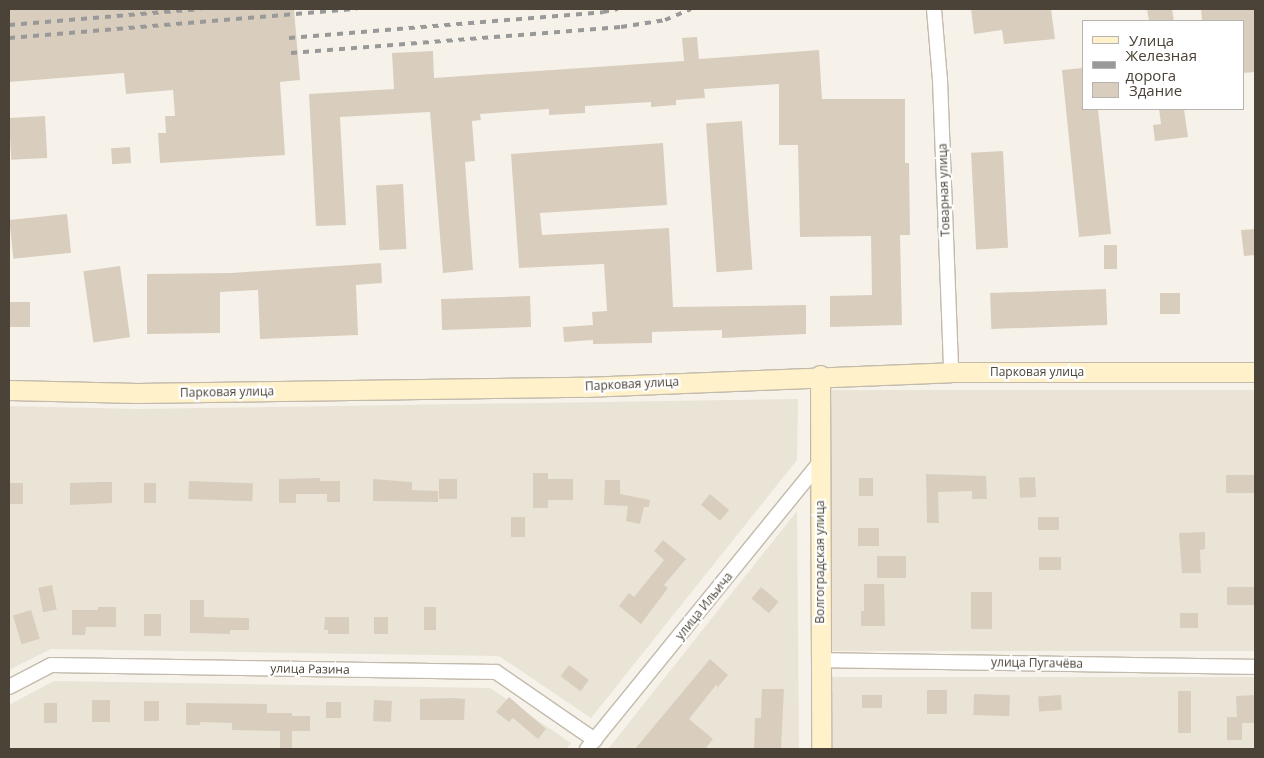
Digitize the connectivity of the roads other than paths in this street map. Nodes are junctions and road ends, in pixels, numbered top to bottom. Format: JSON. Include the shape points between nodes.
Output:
{"nodes":[{"id":1,"x":934,"y":9,"type":"edge"},
{"id":2,"x":951,"y":372,"type":"junction"},
{"id":3,"x":1255,"y":372,"type":"edge"},
{"id":4,"x":820,"y":376,"type":"junction"},
{"id":5,"x":9,"y":390,"type":"edge"},
{"id":6,"x":820,"y":462,"type":"junction"},
{"id":7,"x":820,"y":660,"type":"junction"},
{"id":8,"x":1255,"y":666,"type":"edge"},
{"id":9,"x":9,"y":687,"type":"edge"},
{"id":10,"x":591,"y":745,"type":"edge"},
{"id":11,"x":821,"y":749,"type":"edge"}],
"edges":[{"from":1,"to":2,"type":"street","name":"Товарная улица","via":[[940,80]]},
{"from":2,"to":3,"type":"main road","name":"Парковая улица"},
{"from":2,"to":4,"type":"main road","name":"Парковая улица"},
{"from":4,"to":5,"type":"main road","name":"Парковая улица","via":[[584,387],[137,393]]},
{"from":4,"to":6,"type":"main road","name":"Волгоградская улица"},
{"from":6,"to":7,"type":"main road","name":"Волгоградская улица"},
{"from":6,"to":10,"type":"street","name":"улица Ильича"},
{"from":7,"to":8,"type":"street","name":"улица Пугачёва"},
{"from":7,"to":11,"type":"main road","name":"Волгоградская улица"},
{"from":9,"to":10,"type":"street","name":"улица Разина","via":[[51,665],[496,672]]}]}
